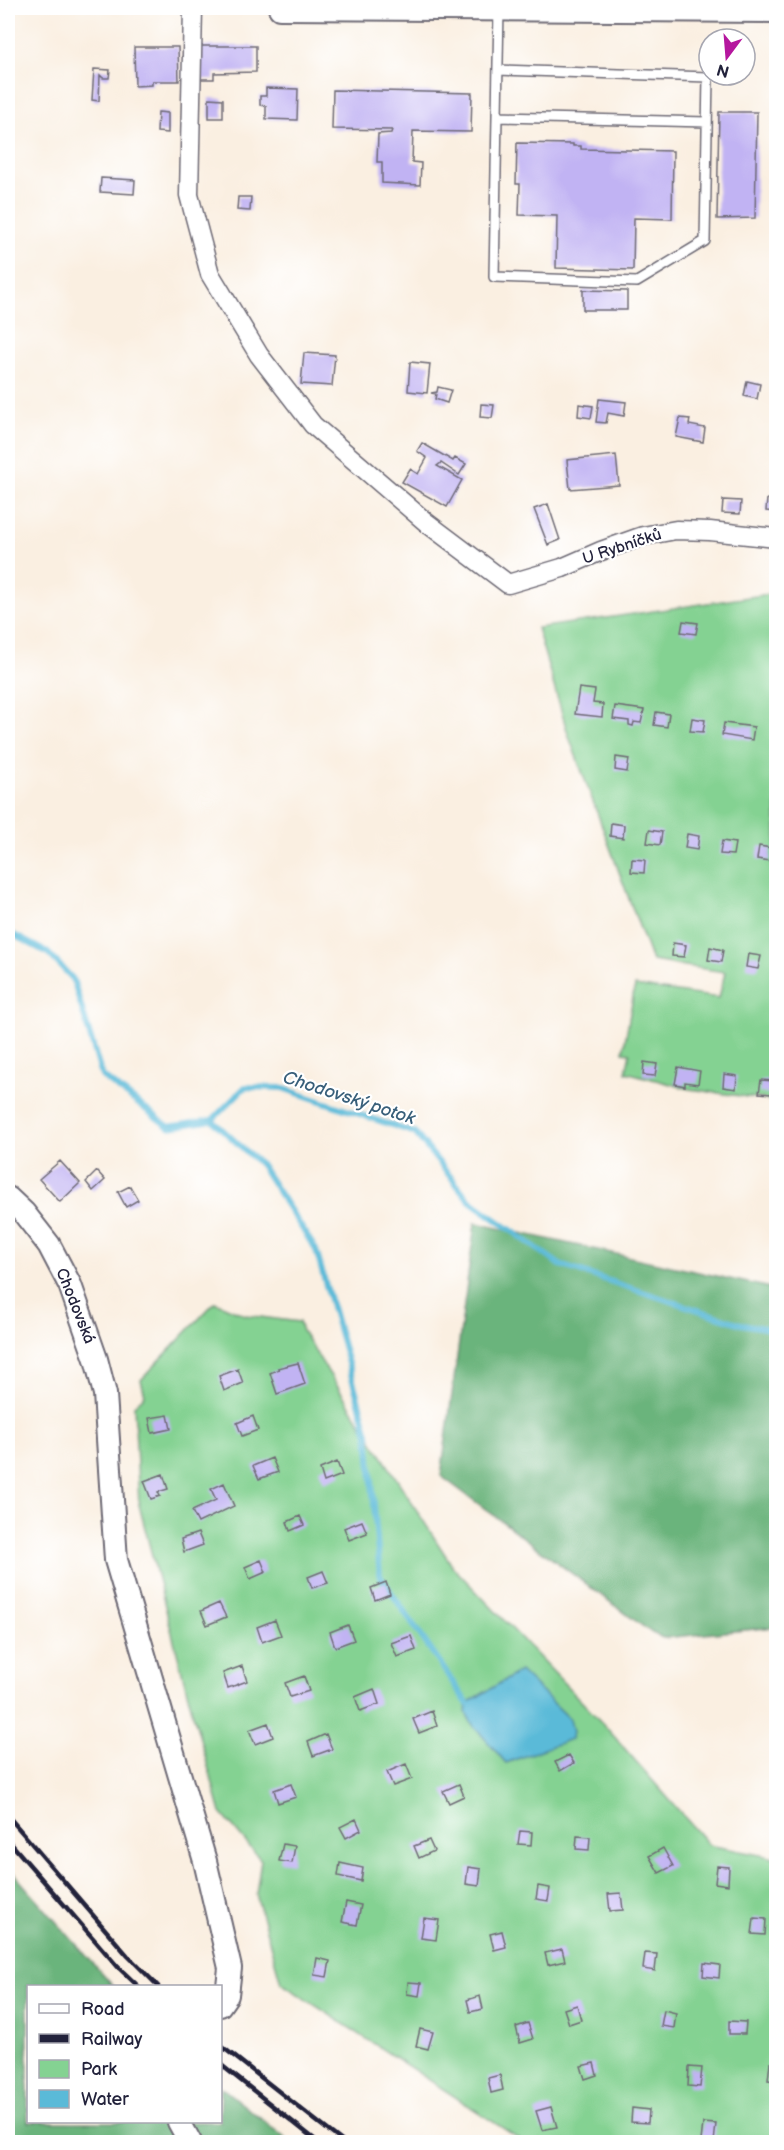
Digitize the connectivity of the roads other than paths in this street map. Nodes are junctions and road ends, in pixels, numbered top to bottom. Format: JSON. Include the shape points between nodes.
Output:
{"nodes":[{"id":1,"x":193,"y":8,"type":"edge"},
{"id":2,"x":280,"y":8,"type":"edge"},
{"id":3,"x":499,"y":9,"type":"junction"},
{"id":4,"x":777,"y":11,"type":"edge"},
{"id":5,"x":498,"y":70,"type":"junction"},
{"id":6,"x":497,"y":117,"type":"junction"},
{"id":7,"x":707,"y":122,"type":"junction"},
{"id":8,"x":777,"y":538,"type":"edge"},
{"id":9,"x":8,"y":1198,"type":"edge"},
{"id":10,"x":222,"y":2002,"type":"edge"},
{"id":11,"x":180,"y":2123,"type":"edge"},
{"id":12,"x":190,"y":2142,"type":"edge"}],
"edges":[{"from":1,"to":8,"type":"street","name":"U Rybníčků","via":[[189,195],[210,274],[259,355],[313,425],[427,523],[508,584],[562,568],[643,536],[676,530]]},
{"from":2,"to":3,"type":"street"},
{"from":3,"to":4,"type":"street"},
{"from":3,"to":5,"type":"lane"},
{"from":5,"to":6,"type":"lane"},
{"from":5,"to":7,"type":"lane","via":[[708,77]]},
{"from":6,"to":7,"type":"lane"},
{"from":6,"to":7,"type":"lane","via":[[494,277],[637,282],[705,241]]},
{"from":9,"to":10,"type":"street","name":"Chodovská","via":[[49,1245],[70,1285],[96,1359],[105,1394],[116,1560],[205,1861],[230,1968],[227,1995]]},
{"from":11,"to":12,"type":"street"}]}
